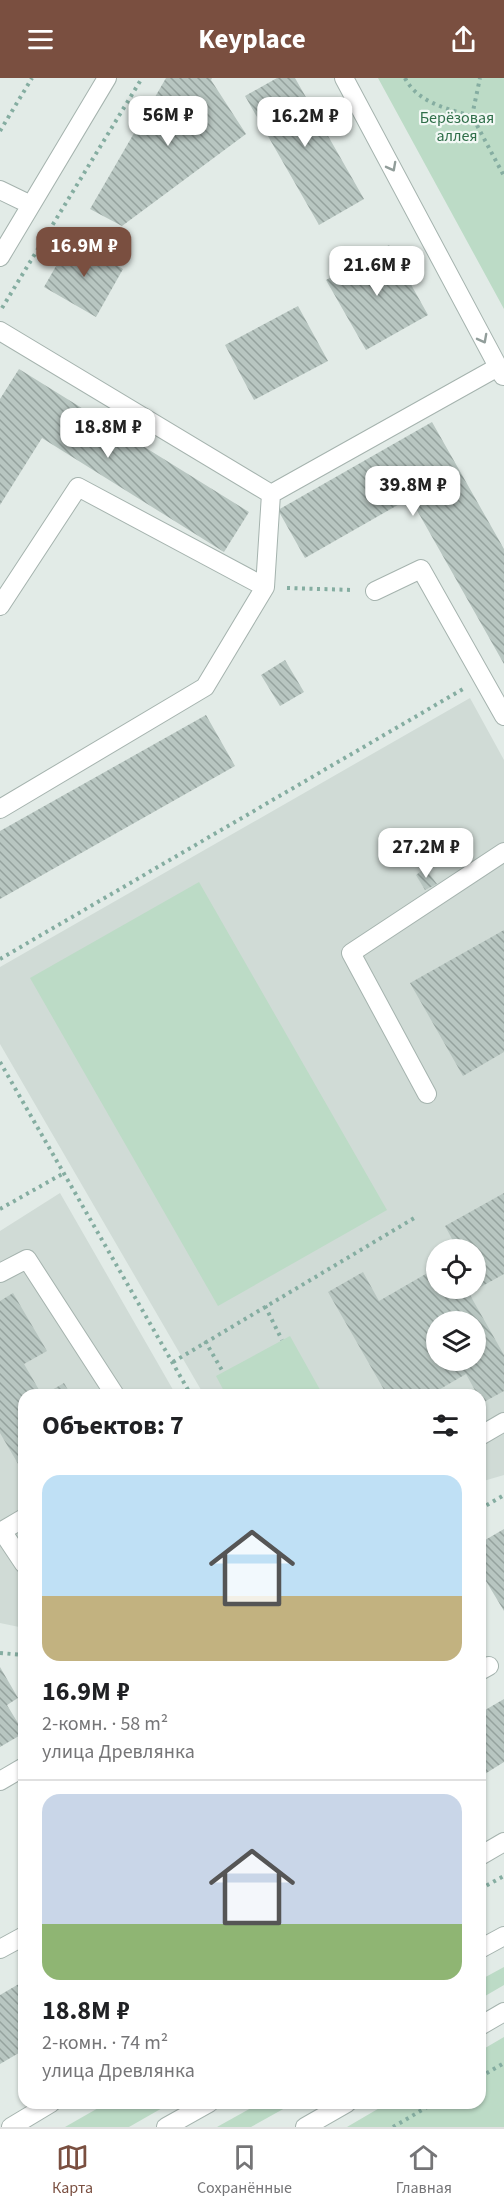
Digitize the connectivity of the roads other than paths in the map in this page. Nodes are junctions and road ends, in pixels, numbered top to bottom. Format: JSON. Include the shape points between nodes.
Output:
{"nodes":[{"id":1,"x":107,"y":78,"type":"edge"},
{"id":2,"x":344,"y":78,"type":"edge"},
{"id":3,"x":0,"y":190,"type":"edge"},
{"id":4,"x":31,"y":205,"type":"junction"},
{"id":5,"x":0,"y":257,"type":"edge"},
{"id":6,"x":0,"y":331,"type":"edge"},
{"id":7,"x":501,"y":372,"type":"edge"},
{"id":8,"x":271,"y":494,"type":"junction"},
{"id":9,"x":265,"y":587,"type":"junction"},
{"id":10,"x":375,"y":591,"type":"road end"},
{"id":11,"x":0,"y":606,"type":"edge"},
{"id":12,"x":504,"y":716,"type":"edge"},
{"id":13,"x":0,"y":809,"type":"edge"},
{"id":14,"x":504,"y":852,"type":"edge"},
{"id":15,"x":427,"y":1094,"type":"dead end"},
{"id":16,"x":0,"y":1273,"type":"edge"},
{"id":17,"x":111,"y":1389,"type":"edge"},
{"id":18,"x":504,"y":1422,"type":"edge"},
{"id":19,"x":486,"y":1432,"type":"edge"},
{"id":20,"x":18,"y":1522,"type":"edge"},
{"id":21,"x":1,"y":1532,"type":"edge"},
{"id":22,"x":18,"y":1556,"type":"edge"},
{"id":23,"x":18,"y":1770,"type":"edge"},
{"id":24,"x":0,"y":1780,"type":"edge"},
{"id":25,"x":504,"y":1842,"type":"edge"},
{"id":26,"x":486,"y":1852,"type":"edge"},
{"id":27,"x":504,"y":1936,"type":"edge"},
{"id":28,"x":18,"y":1939,"type":"edge"},
{"id":29,"x":486,"y":1946,"type":"edge"},
{"id":30,"x":0,"y":1949,"type":"edge"},
{"id":31,"x":504,"y":2012,"type":"edge"},
{"id":32,"x":486,"y":2022,"type":"edge"},
{"id":33,"x":41,"y":2109,"type":"edge"},
{"id":34,"x":198,"y":2109,"type":"edge"},
{"id":35,"x":336,"y":2109,"type":"edge"},
{"id":36,"x":11,"y":2127,"type":"edge"},
{"id":37,"x":166,"y":2127,"type":"edge"},
{"id":38,"x":305,"y":2127,"type":"edge"}],
"edges":[{"from":1,"to":4,"type":"street"},
{"from":2,"to":7,"type":"street","one_way":true},
{"from":3,"to":4,"type":"street"},
{"from":4,"to":5,"type":"street"},
{"from":6,"to":8,"type":"street"},
{"from":7,"to":8,"type":"street"},
{"from":8,"to":9,"type":"street"},
{"from":9,"to":11,"type":"street","via":[[78,487]]},
{"from":9,"to":13,"type":"street","via":[[205,687]]},
{"from":10,"to":12,"type":"street","via":[[421,569]]},
{"from":14,"to":15,"type":"street","via":[[351,953]]},
{"from":16,"to":17,"type":"street","via":[[27,1259]]},
{"from":18,"to":19,"type":"street"},
{"from":20,"to":21,"type":"street"},
{"from":21,"to":22,"type":"street"},
{"from":23,"to":24,"type":"street"},
{"from":25,"to":26,"type":"street"},
{"from":27,"to":29,"type":"street"},
{"from":28,"to":30,"type":"street"},
{"from":31,"to":32,"type":"street"},
{"from":33,"to":36,"type":"street"},
{"from":34,"to":37,"type":"street"},
{"from":35,"to":38,"type":"street"}]}
